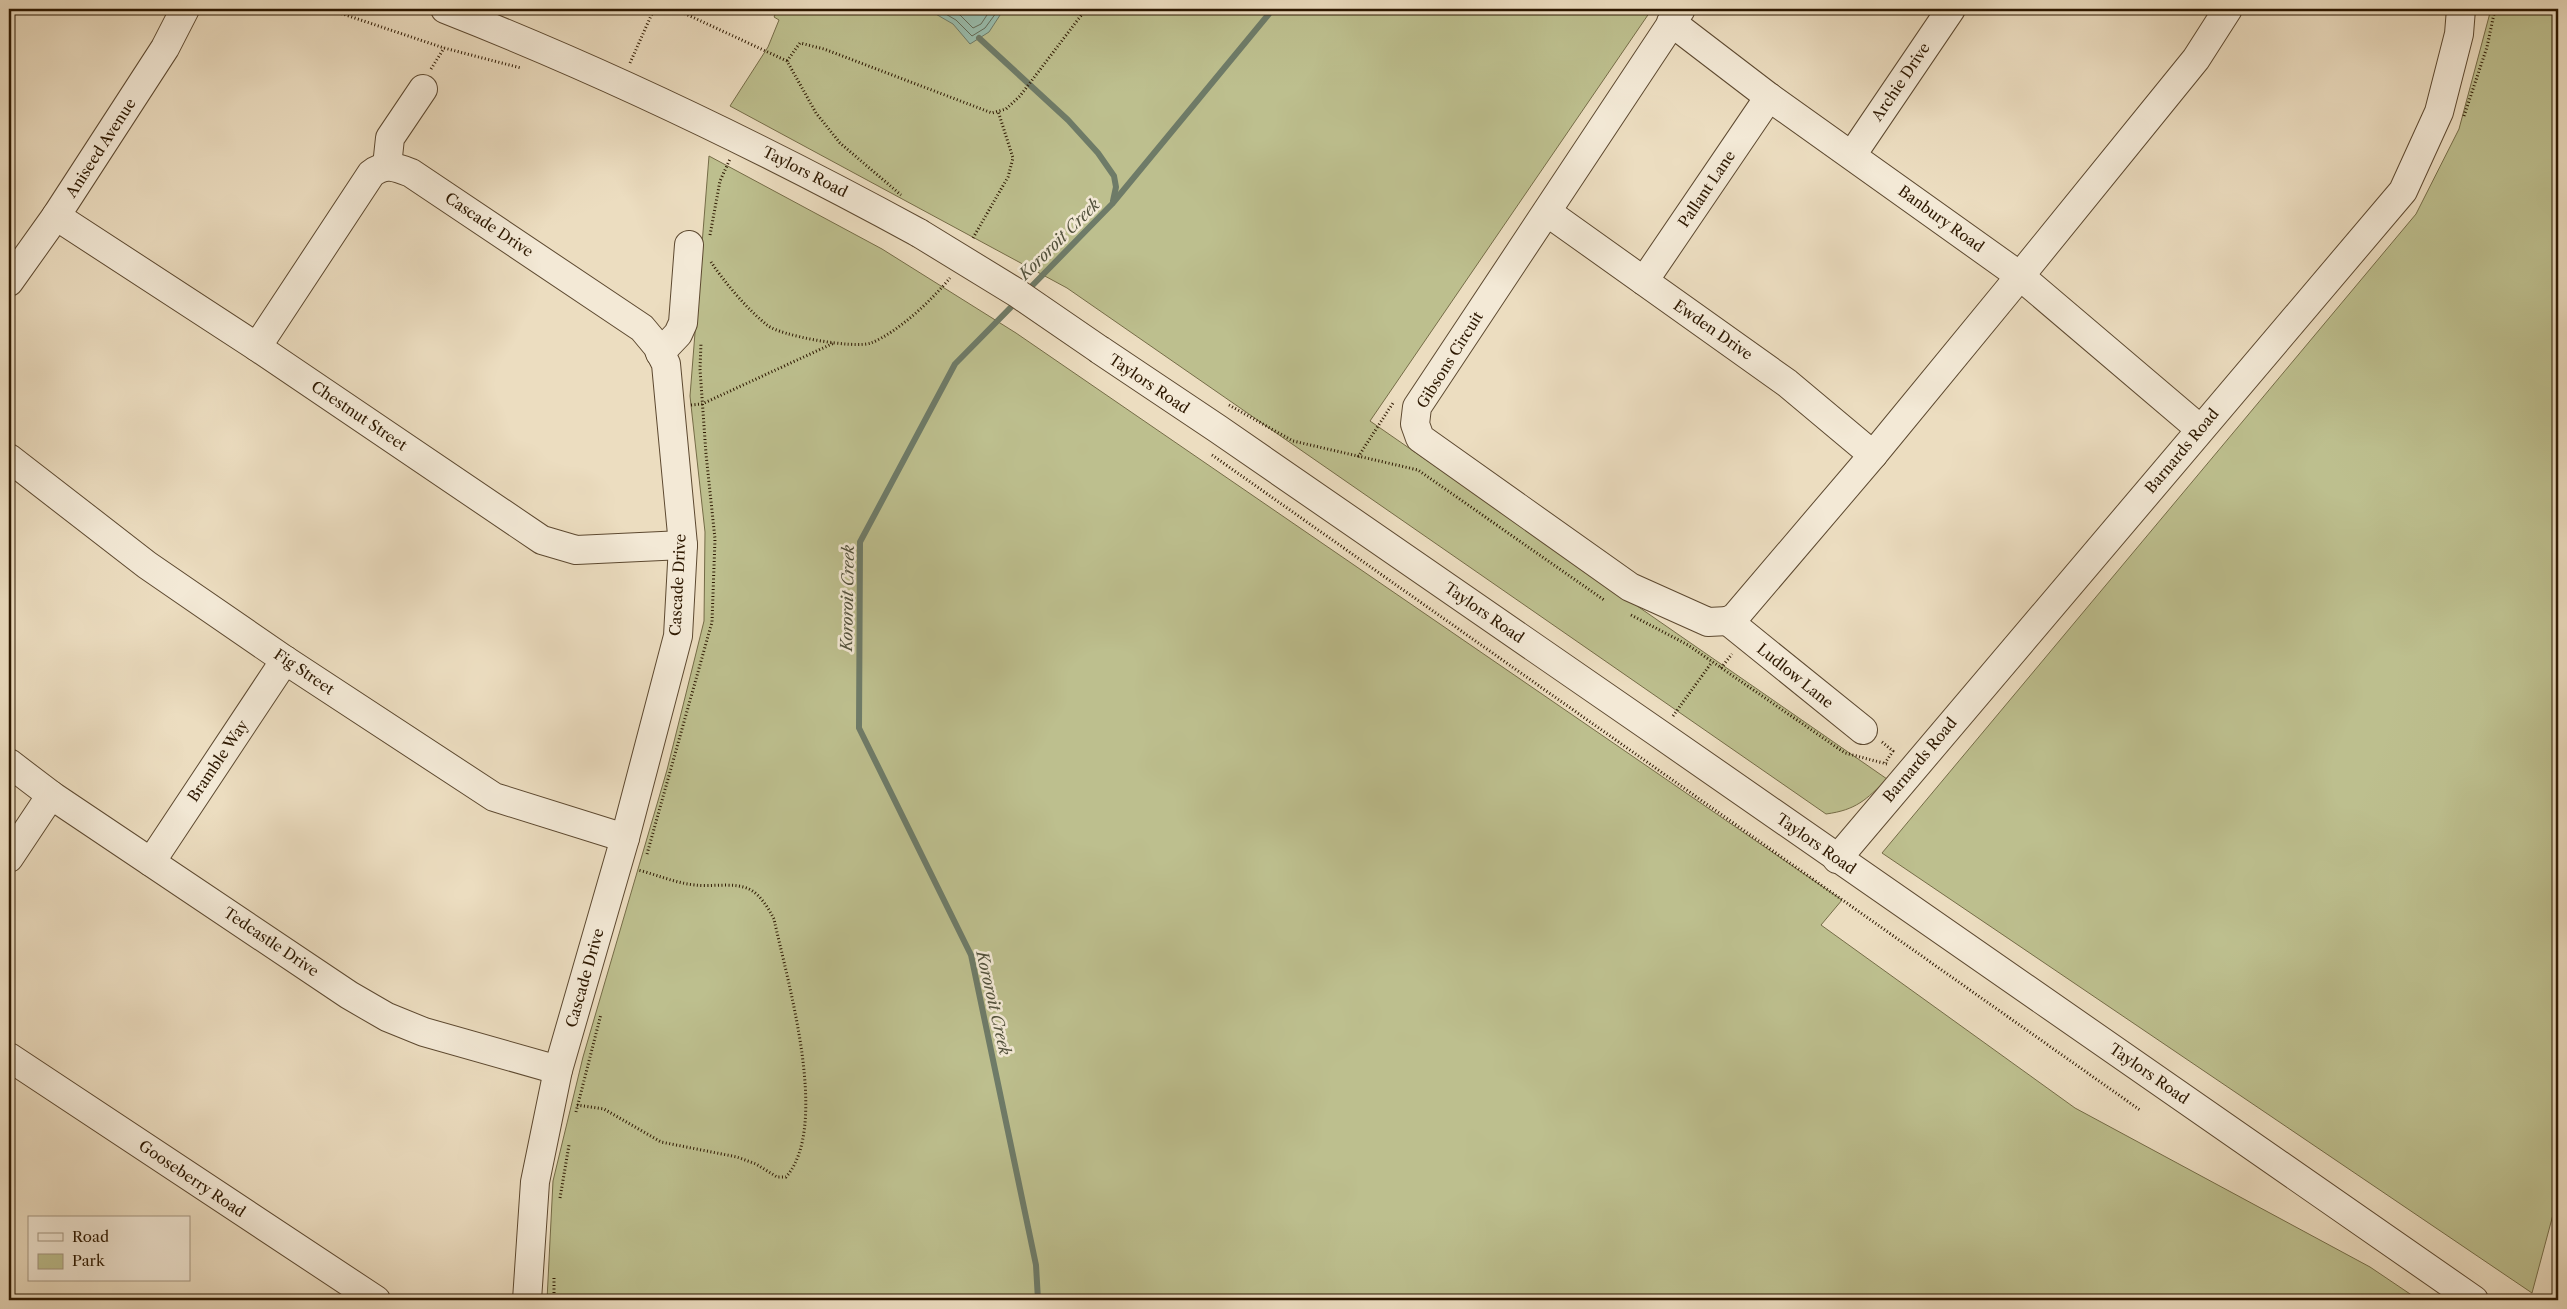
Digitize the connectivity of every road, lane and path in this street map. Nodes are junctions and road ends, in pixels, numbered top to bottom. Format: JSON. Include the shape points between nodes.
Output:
{"nodes":[{"id":1,"x":185,"y":9,"type":"edge"},
{"id":2,"x":328,"y":9,"type":"edge"},
{"id":3,"x":445,"y":9,"type":"edge"},
{"id":4,"x":654,"y":9,"type":"edge"},
{"id":5,"x":674,"y":9,"type":"edge"},
{"id":6,"x":1086,"y":9,"type":"edge"},
{"id":7,"x":1951,"y":9,"type":"edge"},
{"id":8,"x":2228,"y":9,"type":"edge"},
{"id":9,"x":2461,"y":9,"type":"edge"},
{"id":10,"x":2495,"y":9,"type":"edge"},
{"id":11,"x":1676,"y":16,"type":"edge"},
{"id":12,"x":787,"y":61,"type":"junction"},
{"id":13,"x":522,"y":68,"type":"dead end"},
{"id":14,"x":621,"y":82,"type":"junction"},
{"id":15,"x":423,"y":89,"type":"dead end"},
{"id":16,"x":1769,"y":96,"type":"junction"},
{"id":17,"x":998,"y":111,"type":"junction"},
{"id":18,"x":2463,"y":119,"type":"dead end"},
{"id":19,"x":1852,"y":155,"type":"junction"},
{"id":20,"x":387,"y":166,"type":"junction"},
{"id":21,"x":902,"y":196,"type":"dead end"},
{"id":22,"x":1547,"y":212,"type":"junction"},
{"id":23,"x":56,"y":216,"type":"junction"},
{"id":24,"x":969,"y":245,"type":"dead end"},
{"id":25,"x":697,"y":250,"type":"joint"},
{"id":26,"x":955,"y":270,"type":"dead end"},
{"id":27,"x":2020,"y":276,"type":"junction"},
{"id":28,"x":1644,"y":281,"type":"junction"},
{"id":29,"x":9,"y":282,"type":"edge"},
{"id":30,"x":836,"y":343,"type":"junction"},
{"id":31,"x":257,"y":346,"type":"junction"},
{"id":32,"x":660,"y":353,"type":"junction"},
{"id":33,"x":702,"y":404,"type":"dead end"},
{"id":34,"x":1226,"y":404,"type":"dead end"},
{"id":35,"x":1417,"y":407,"type":"junction"},
{"id":36,"x":2200,"y":429,"type":"junction"},
{"id":37,"x":1209,"y":452,"type":"dead end"},
{"id":38,"x":1873,"y":455,"type":"junction"},
{"id":39,"x":1358,"y":457,"type":"junction"},
{"id":40,"x":9,"y":458,"type":"edge"},
{"id":41,"x":683,"y":546,"type":"junction"},
{"id":42,"x":1604,"y":601,"type":"dead end"},
{"id":43,"x":1630,"y":615,"type":"dead end"},
{"id":44,"x":1728,"y":621,"type":"junction"},
{"id":45,"x":285,"y":660,"type":"junction"},
{"id":46,"x":1712,"y":662,"type":"junction"},
{"id":47,"x":1863,"y":730,"type":"dead end"},
{"id":48,"x":1661,"y":735,"type":"junction"},
{"id":49,"x":9,"y":763,"type":"edge"},
{"id":50,"x":1905,"y":778,"type":"junction"},
{"id":51,"x":51,"y":795,"type":"junction"},
{"id":52,"x":625,"y":838,"type":"junction"},
{"id":53,"x":9,"y":858,"type":"edge"},
{"id":54,"x":1837,"y":859,"type":"junction"},
{"id":55,"x":151,"y":862,"type":"junction"},
{"id":56,"x":642,"y":871,"type":"dead end"},
{"id":57,"x":9,"y":1057,"type":"edge"},
{"id":58,"x":558,"y":1070,"type":"junction"},
{"id":59,"x":577,"y":1105,"type":"dead end"},
{"id":60,"x":2140,"y":1110,"type":"dead end"},
{"id":61,"x":376,"y":1300,"type":"edge"},
{"id":62,"x":526,"y":1300,"type":"edge"},
{"id":63,"x":2474,"y":1300,"type":"edge"}],
"edges":[{"from":1,"to":23,"type":"street","name":"Aniseed Avenue","via":[[165,48]]},
{"from":2,"to":13,"type":"path","via":[[444,48]]},
{"from":3,"to":14,"type":"street","name":"Taylors Road"},
{"from":4,"to":14,"type":"path"},
{"from":5,"to":12,"type":"path"},
{"from":6,"to":17,"type":"path","via":[[1020,96],[1006,109]]},
{"from":7,"to":19,"type":"street","name":"Archie Drive"},
{"from":8,"to":27,"type":"street","via":[[2196,59]]},
{"from":9,"to":36,"type":"street","name":"Barnards Road","via":[[2459,34],[2439,112],[2403,191]]},
{"from":10,"to":18,"type":"path"},
{"from":11,"to":16,"type":"street","name":"Banbury Road"},
{"from":11,"to":22,"type":"street","name":"Gibsons Circuit"},
{"from":12,"to":17,"type":"path","via":[[800,43],[824,49],[992,113]]},
{"from":12,"to":21,"type":"path","via":[[816,114],[840,143]]},
{"from":14,"to":48,"type":"street","name":"Taylors Road","bridge":true,"via":[[778,157],[919,233],[1017,293]]},
{"from":15,"to":20,"type":"street","via":[[390,138]]},
{"from":16,"to":19,"type":"street","name":"Banbury Road"},
{"from":16,"to":28,"type":"street","name":"Pallant Lane"},
{"from":17,"to":24,"type":"path","via":[[1013,158],[1008,177]]},
{"from":19,"to":27,"type":"street","name":"Banbury Road"},
{"from":20,"to":31,"type":"street","via":[[371,174]]},
{"from":20,"to":32,"type":"street","name":"Cascade Drive","via":[[411,173],[628,318],[642,328]]},
{"from":22,"to":28,"type":"street","name":"Ewden Drive"},
{"from":22,"to":35,"type":"street","name":"Gibsons Circuit"},
{"from":23,"to":29,"type":"street","name":"Aniseed Avenue"},
{"from":23,"to":31,"type":"street","name":"Chestnut Street"},
{"from":25,"to":30,"type":"path","via":[[768,326],[786,334]]},
{"from":25,"to":32,"type":"street","via":[[683,322],[678,334]]},
{"from":26,"to":30,"type":"path","via":[[909,319],[870,343]]},
{"from":27,"to":36,"type":"street","name":"Banbury Road"},
{"from":27,"to":38,"type":"street"},
{"from":28,"to":38,"type":"street","name":"Ewden Drive","via":[[1787,383]]},
{"from":30,"to":33,"type":"path"},
{"from":31,"to":41,"type":"street","name":"Chestnut Street","via":[[542,540],[576,550]]},
{"from":32,"to":41,"type":"street","name":"Cascade Drive","via":[[666,364]]},
{"from":34,"to":39,"type":"path","via":[[1293,441]]},
{"from":35,"to":39,"type":"path","via":[[1399,394]]},
{"from":35,"to":44,"type":"street","name":"Gibsons Circuit","via":[[1415,424],[1420,438],[1630,587],[1708,622]]},
{"from":36,"to":50,"type":"street","name":"Barnards Road"},
{"from":37,"to":60,"type":"path","via":[[1214,459]]},
{"from":38,"to":44,"type":"street","via":[[1735,617]]},
{"from":39,"to":42,"type":"path","via":[[1418,470]]},
{"from":40,"to":45,"type":"street","name":"Fig Street","via":[[148,565]]},
{"from":41,"to":52,"type":"street","name":"Cascade Drive","via":[[678,636]]},
{"from":43,"to":46,"type":"path","via":[[1688,645]]},
{"from":44,"to":47,"type":"street","name":"Ludlow Lane"},
{"from":45,"to":52,"type":"street","name":"Fig Street","via":[[494,797]]},
{"from":45,"to":55,"type":"street","name":"Bramble Way"},
{"from":46,"to":48,"type":"path"},
{"from":46,"to":50,"type":"path","via":[[1845,753],[1885,763]]},
{"from":48,"to":54,"type":"street","name":"Taylors Road"},
{"from":49,"to":51,"type":"street","name":"Tedcastle Drive"},
{"from":50,"to":54,"type":"street","name":"Barnards Road"},
{"from":51,"to":53,"type":"street"},
{"from":51,"to":55,"type":"street","name":"Tedcastle Drive"},
{"from":52,"to":58,"type":"street","name":"Cascade Drive"},
{"from":54,"to":63,"type":"street","name":"Taylors Road"},
{"from":55,"to":58,"type":"street","name":"Tedcastle Drive","via":[[349,995],[387,1016],[424,1032]]},
{"from":56,"to":59,"type":"path","via":[[678,883],[750,889],[768,908],[774,919],[801,1040],[805,1114],[800,1151],[786,1177],[777,1177],[738,1157],[662,1142],[604,1109]]},
{"from":57,"to":61,"type":"street","name":"Gooseberry Road"},
{"from":58,"to":62,"type":"street","name":"Cascade Drive","via":[[535,1182]]}]}
